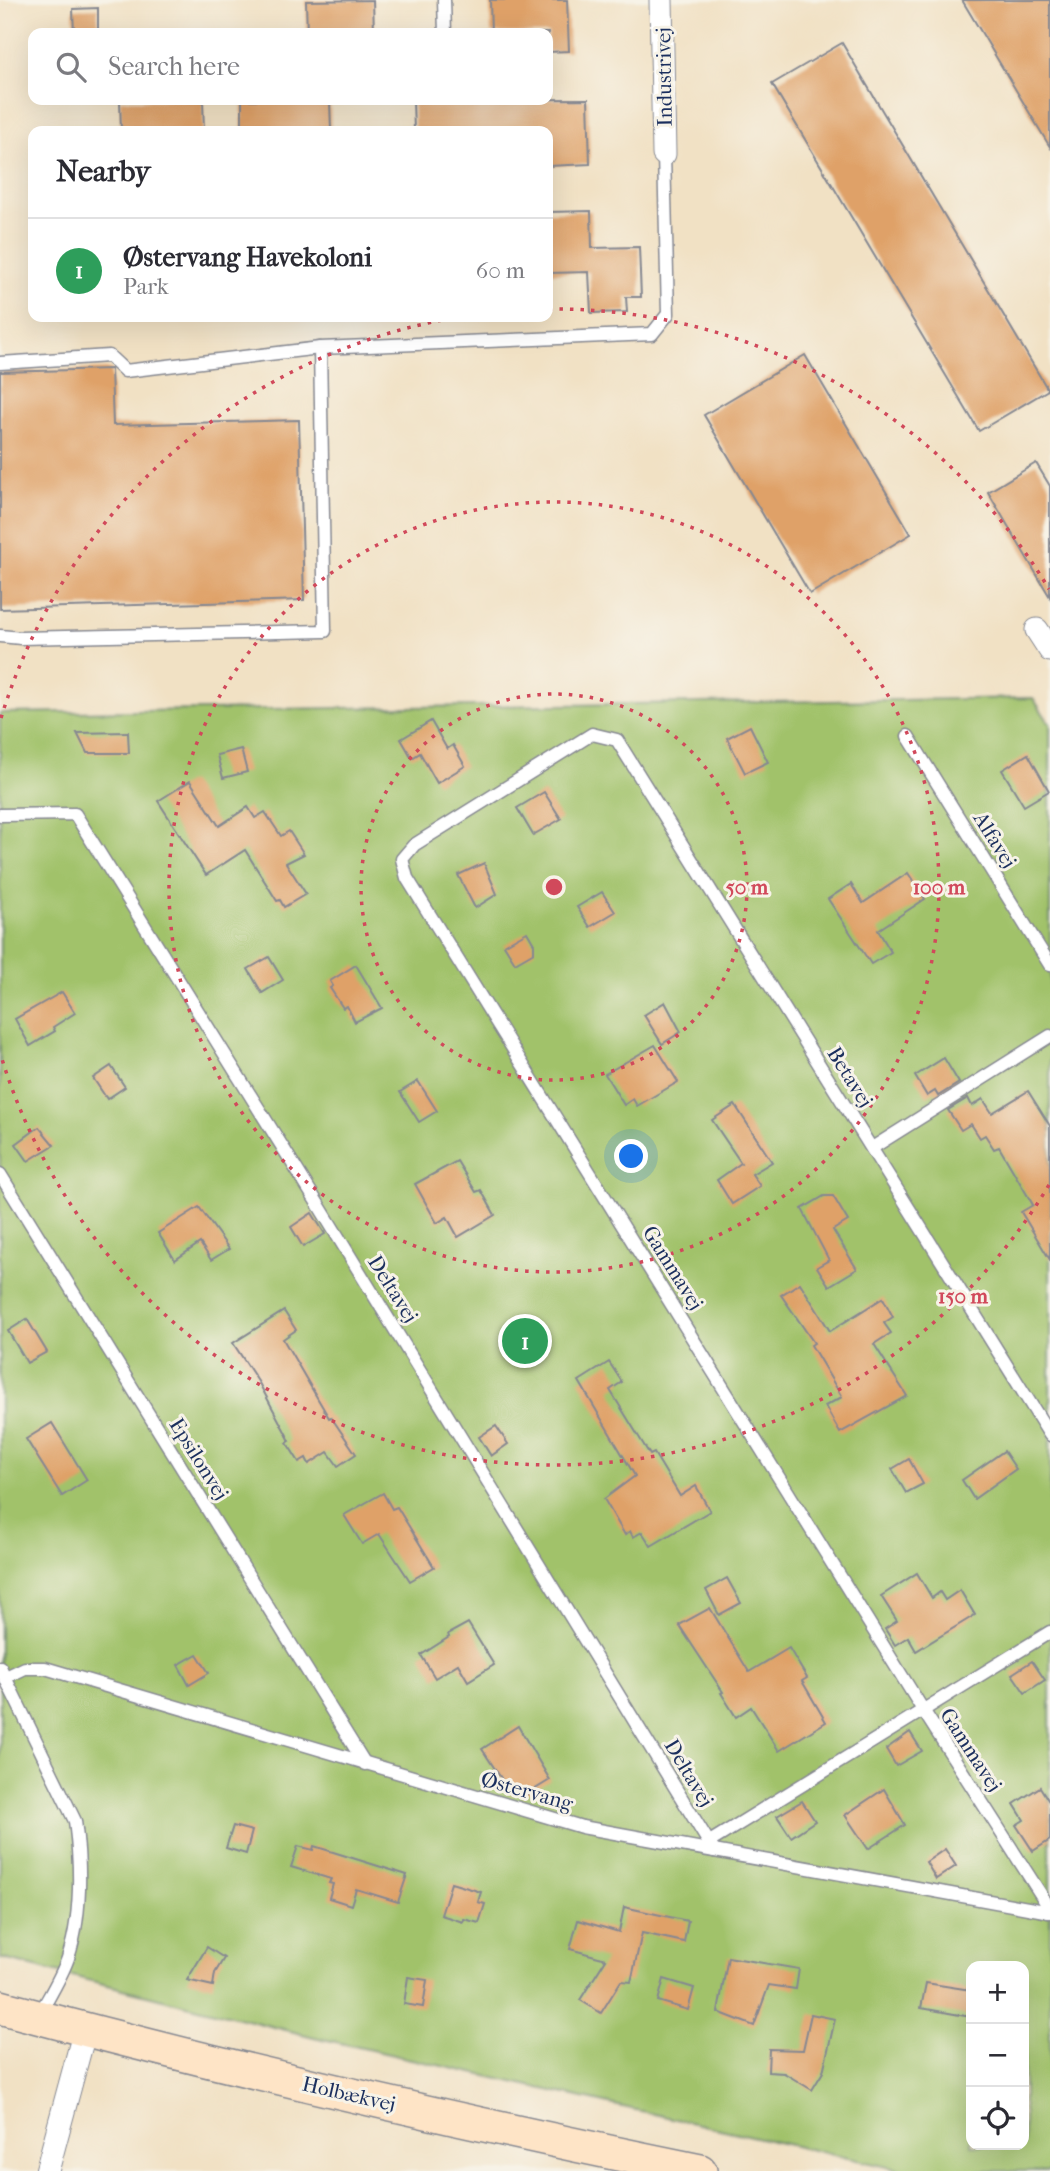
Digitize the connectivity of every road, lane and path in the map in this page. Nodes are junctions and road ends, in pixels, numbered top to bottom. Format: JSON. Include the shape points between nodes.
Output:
{"nodes":[{"id":1,"x":444,"y":0,"type":"edge"},
{"id":2,"x":662,"y":0,"type":"edge"},
{"id":3,"x":445,"y":28,"type":"edge"},
{"id":4,"x":664,"y":154,"type":"joint"},
{"id":5,"x":320,"y":348,"type":"junction"},
{"id":6,"x":0,"y":363,"type":"edge"},
{"id":7,"x":1037,"y":630,"type":"dead end"},
{"id":8,"x":0,"y":636,"type":"edge"},
{"id":9,"x":1050,"y":650,"type":"edge"},
{"id":10,"x":908,"y":736,"type":"dead end"},
{"id":11,"x":617,"y":740,"type":"joint"},
{"id":12,"x":0,"y":815,"type":"edge"},
{"id":13,"x":1050,"y":965,"type":"edge"},
{"id":14,"x":1050,"y":1036,"type":"edge"},
{"id":15,"x":872,"y":1148,"type":"junction"},
{"id":16,"x":0,"y":1174,"type":"edge"},
{"id":17,"x":1050,"y":1435,"type":"edge"},
{"id":18,"x":1050,"y":1632,"type":"edge"},
{"id":19,"x":3,"y":1672,"type":"edge"},
{"id":20,"x":923,"y":1710,"type":"junction"},
{"id":21,"x":365,"y":1764,"type":"junction"},
{"id":22,"x":711,"y":1847,"type":"junction"},
{"id":23,"x":1049,"y":1912,"type":"edge"},
{"id":24,"x":0,"y":2007,"type":"edge"},
{"id":25,"x":37,"y":2017,"type":"junction"},
{"id":26,"x":85,"y":2031,"type":"junction"},
{"id":27,"x":47,"y":2171,"type":"edge"},
{"id":28,"x":700,"y":2171,"type":"edge"}],
"edges":[{"from":1,"to":3,"type":"lane"},
{"from":2,"to":4,"type":"street","name":"Industrivej"},
{"from":4,"to":5,"type":"lane","via":[[668,314],[652,334]]},
{"from":5,"to":6,"type":"lane","via":[[125,371],[109,356]]},
{"from":5,"to":8,"type":"lane","via":[[325,631]]},
{"from":7,"to":9,"type":"street"},
{"from":10,"to":13,"type":"lane","name":"Alfavej"},
{"from":11,"to":15,"type":"lane","name":"Betavej"},
{"from":11,"to":20,"type":"lane","name":"Gammavej","via":[[592,734],[414,845],[402,859],[407,878]]},
{"from":12,"to":22,"type":"lane","name":"Deltavej","via":[[75,814]]},
{"from":14,"to":15,"type":"lane"},
{"from":15,"to":17,"type":"lane","name":"Betavej"},
{"from":16,"to":21,"type":"lane","name":"Epsilonvej"},
{"from":18,"to":20,"type":"lane"},
{"from":19,"to":21,"type":"lane","name":"Østervang","via":[[45,1668]]},
{"from":19,"to":25,"type":"lane","name":"Østervang","via":[[75,1821],[79,1846],[79,1909],[68,1959]]},
{"from":20,"to":22,"type":"lane"},
{"from":20,"to":23,"type":"lane","name":"Gammavej"},
{"from":21,"to":22,"type":"lane","name":"Østervang","via":[[582,1827]]},
{"from":22,"to":23,"type":"lane","name":"Østervang"},
{"from":24,"to":25,"type":"street","name":"Holbækvej"},
{"from":25,"to":26,"type":"street","name":"Holbækvej"},
{"from":26,"to":27,"type":"street"},
{"from":26,"to":28,"type":"street","name":"Holbækvej"}]}
